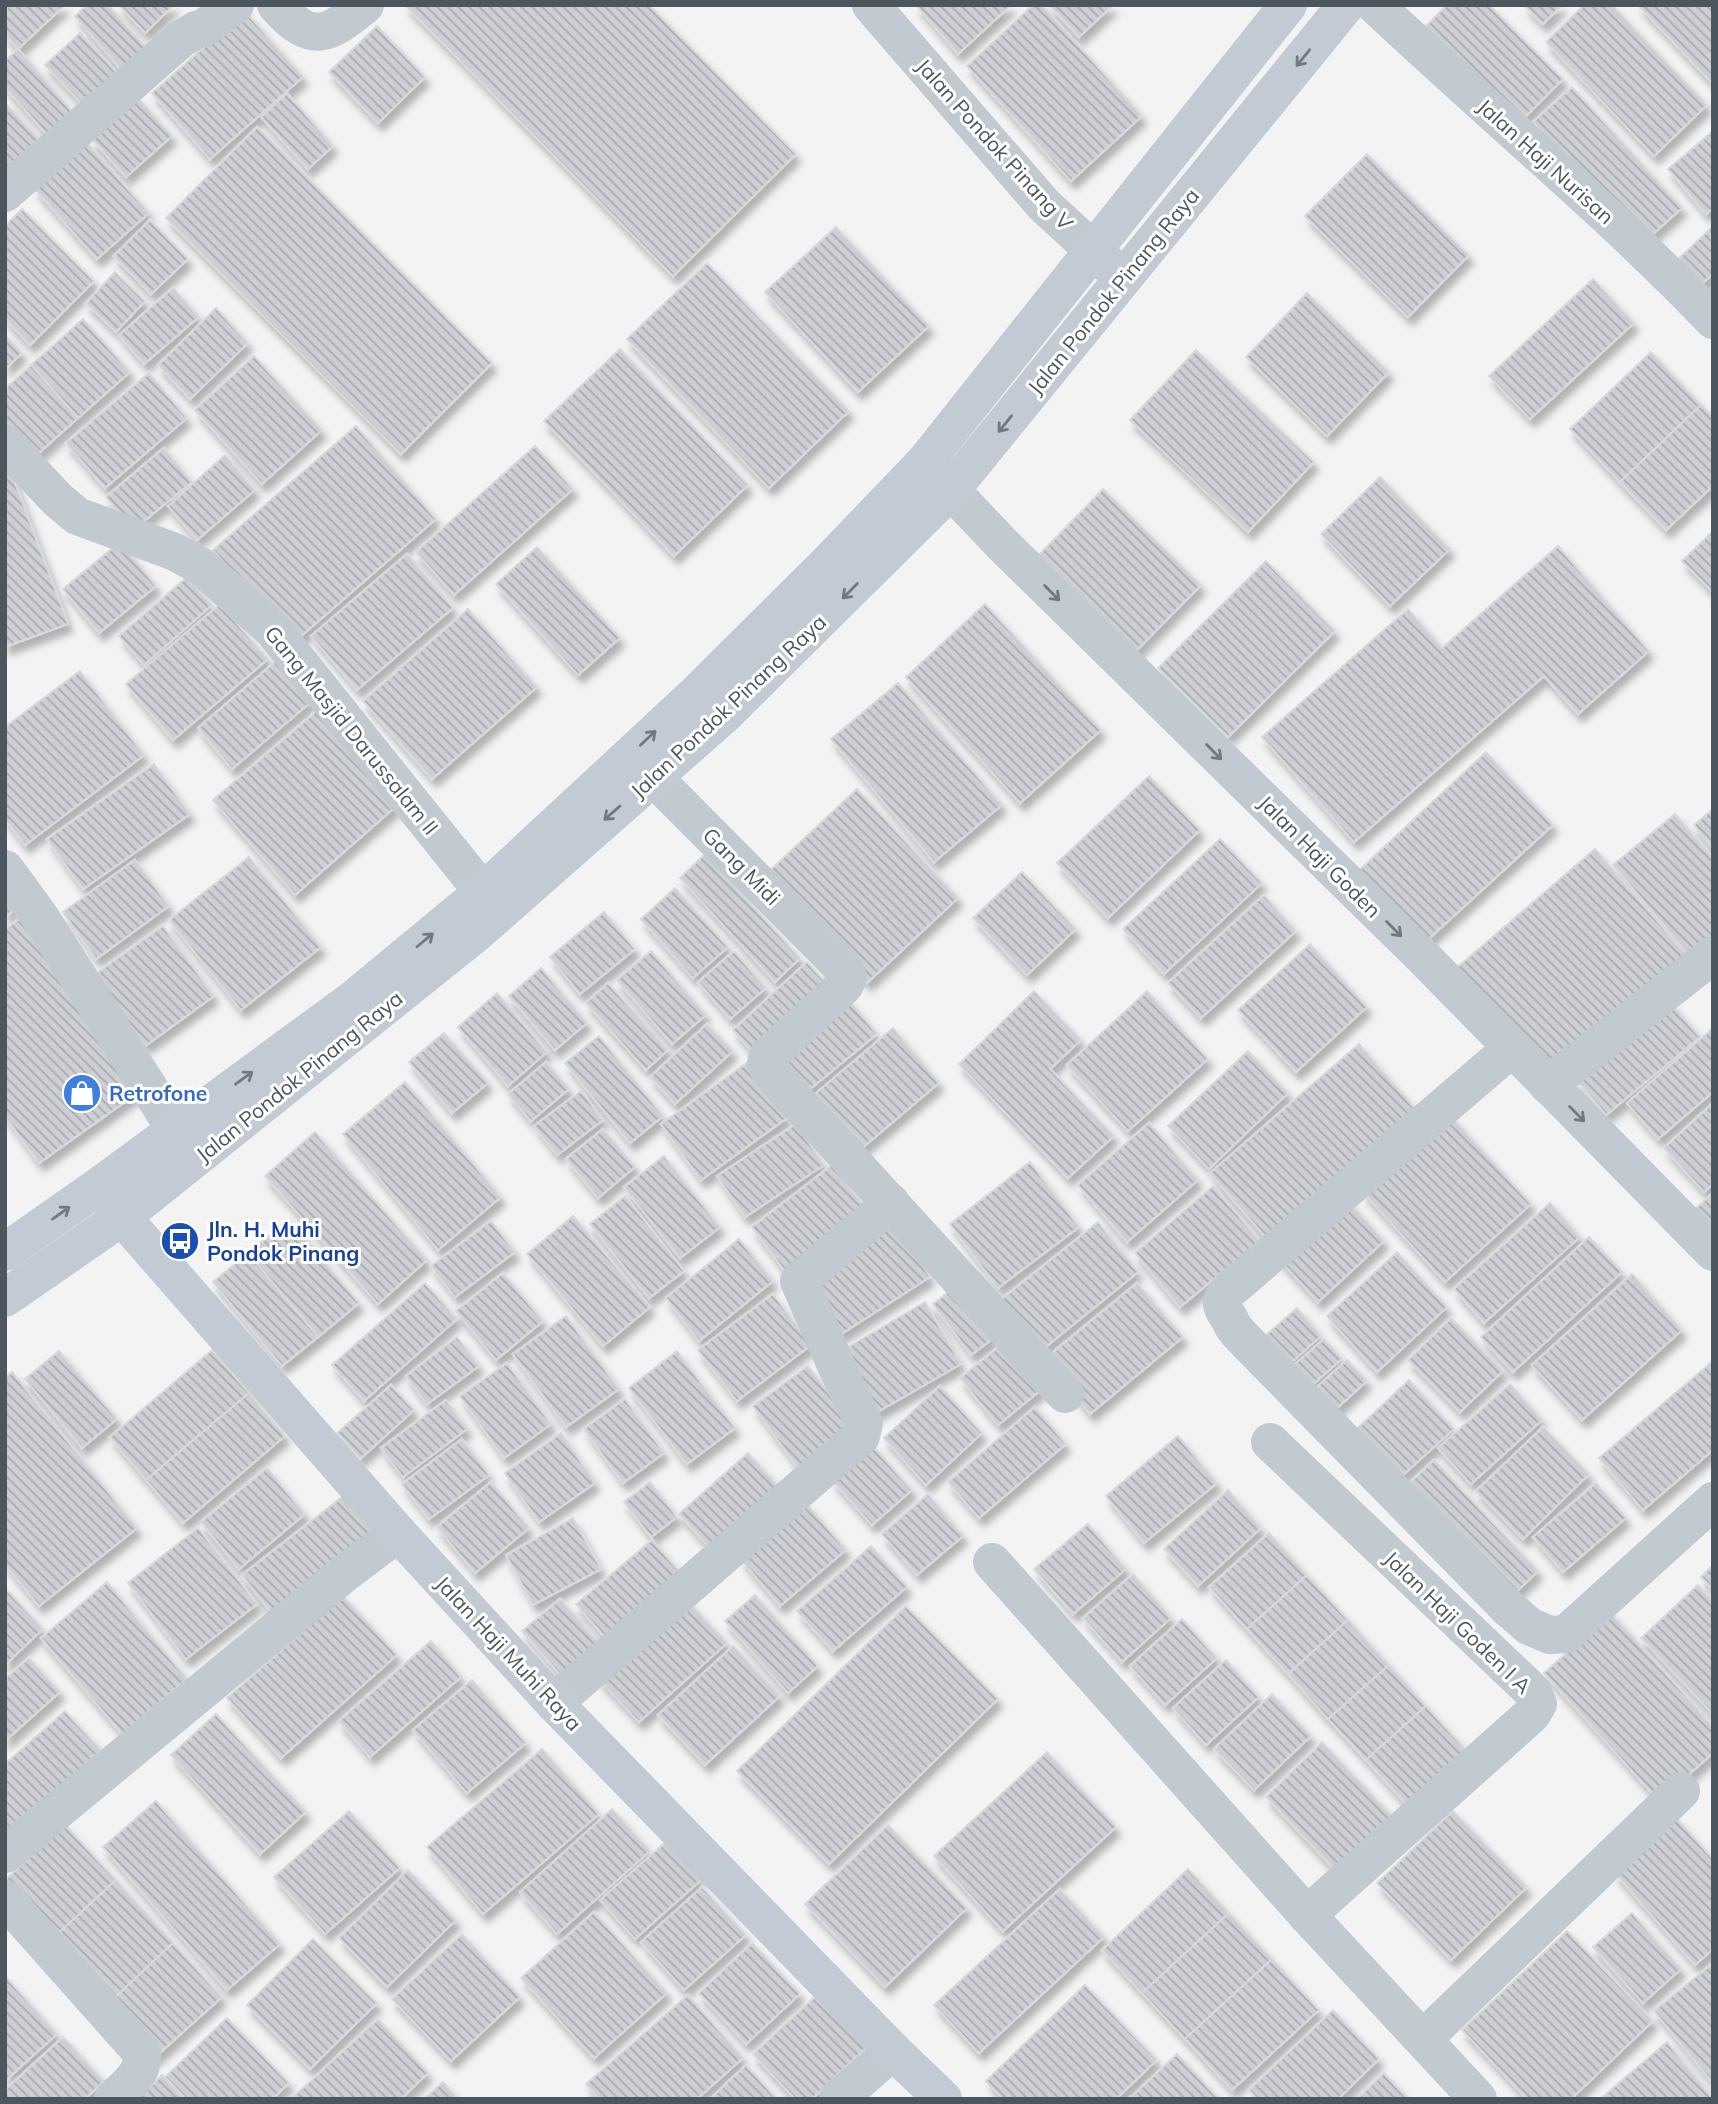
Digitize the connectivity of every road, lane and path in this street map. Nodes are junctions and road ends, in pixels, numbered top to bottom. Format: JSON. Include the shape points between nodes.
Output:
{"nodes":[{"id":1,"x":235,"y":5,"type":"edge"},
{"id":2,"x":276,"y":5,"type":"edge"},
{"id":3,"x":365,"y":5,"type":"edge"},
{"id":4,"x":871,"y":5,"type":"edge"},
{"id":5,"x":1289,"y":5,"type":"edge"},
{"id":6,"x":1346,"y":5,"type":"edge"},
{"id":7,"x":1376,"y":5,"type":"edge"},
{"id":8,"x":5,"y":194,"type":"edge"},
{"id":9,"x":1093,"y":250,"type":"junction"},
{"id":10,"x":1124,"y":278,"type":"junction"},
{"id":11,"x":1713,"y":320,"type":"edge"},
{"id":12,"x":5,"y":444,"type":"edge"},
{"id":13,"x":925,"y":462,"type":"junction"},
{"id":14,"x":951,"y":490,"type":"junction"},
{"id":15,"x":653,"y":777,"type":"junction"},
{"id":16,"x":5,"y":869,"type":"edge"},
{"id":17,"x":484,"y":892,"type":"junction"},
{"id":18,"x":1713,"y":955,"type":"edge"},
{"id":19,"x":1512,"y":1048,"type":"junction"},
{"id":20,"x":1548,"y":1085,"type":"junction"},
{"id":21,"x":175,"y":1129,"type":"junction"},
{"id":22,"x":99,"y":1186,"type":"junction"},
{"id":23,"x":891,"y":1203,"type":"junction"},
{"id":24,"x":122,"y":1217,"type":"junction"},
{"id":25,"x":1713,"y":1251,"type":"edge"},
{"id":26,"x":5,"y":1252,"type":"edge"},
{"id":27,"x":5,"y":1298,"type":"edge"},
{"id":28,"x":1065,"y":1394,"type":"dead end"},
{"id":29,"x":1270,"y":1442,"type":"dead end"},
{"id":30,"x":1713,"y":1501,"type":"edge"},
{"id":31,"x":398,"y":1532,"type":"junction"},
{"id":32,"x":992,"y":1562,"type":"dead end"},
{"id":33,"x":554,"y":1703,"type":"junction"},
{"id":34,"x":1681,"y":1791,"type":"dead end"},
{"id":35,"x":5,"y":1854,"type":"edge"},
{"id":36,"x":5,"y":1899,"type":"edge"},
{"id":37,"x":1307,"y":1915,"type":"junction"},
{"id":38,"x":1423,"y":2039,"type":"junction"},
{"id":39,"x":893,"y":2051,"type":"junction"},
{"id":40,"x":113,"y":2099,"type":"edge"},
{"id":41,"x":838,"y":2099,"type":"edge"},
{"id":42,"x":943,"y":2099,"type":"edge"},
{"id":43,"x":1478,"y":2099,"type":"edge"}],
"edges":[{"from":1,"to":8,"type":"street","via":[[181,39]]},
{"from":2,"to":3,"type":"street","via":[[289,19],[321,33],[337,28]]},
{"from":4,"to":9,"type":"street","name":"Jalan Pondok Pinang V","via":[[1044,205]]},
{"from":5,"to":9,"type":"main road","name":"Jalan Pondok Pinang Raya"},
{"from":6,"to":10,"type":"main road","name":"Jalan Pondok Pinang Raya","one_way":true},
{"from":7,"to":11,"type":"street","name":"Jalan Haji Nurisan","via":[[1575,186]]},
{"from":9,"to":10,"type":"street","name":"Jalan Pondok Pinang V"},
{"from":9,"to":13,"type":"main road","name":"Jalan Pondok Pinang Raya"},
{"from":10,"to":14,"type":"main road","name":"Jalan Pondok Pinang Raya","one_way":true},
{"from":12,"to":17,"type":"street","name":"Gang Masjid Darussalam II","via":[[77,516],[175,552],[202,568],[273,631]]},
{"from":13,"to":14,"type":"street","name":"Jalan Haji Goden"},
{"from":17,"to":13,"type":"main road","name":"Jalan Pondok Pinang Raya","one_way":true,"via":[[693,697]]},
{"from":14,"to":15,"type":"main road","name":"Jalan Pondok Pinang Raya","one_way":true,"via":[[724,715]]},
{"from":14,"to":19,"type":"street","name":"Jalan Haji Goden","one_way":true},
{"from":15,"to":23,"type":"street","name":"Gang Midi","via":[[845,970],[844,986],[768,1056],[766,1064]]},
{"from":15,"to":24,"type":"main road","name":"Jalan Pondok Pinang Raya","one_way":true,"via":[[474,935]]},
{"from":16,"to":21,"type":"street"},
{"from":21,"to":17,"type":"main road","name":"Jalan Pondok Pinang Raya","one_way":true,"via":[[355,998]]},
{"from":18,"to":20,"type":"street"},
{"from":19,"to":20,"type":"street","name":"Jalan Haji Goden"},
{"from":19,"to":30,"type":"street","via":[[1240,1280],[1226,1294],[1222,1306],[1234,1329],[1507,1607],[1550,1636],[1566,1633]]},
{"from":20,"to":25,"type":"street","name":"Jalan Haji Goden","one_way":true},
{"from":21,"to":22,"type":"main road","name":"Jalan Pondok Pinang Raya"},
{"from":22,"to":24,"type":"main road","name":"Jalan Haji Muhi Raya"},
{"from":26,"to":22,"type":"main road","name":"Jalan Pondok Pinang Raya","one_way":true},
{"from":23,"to":28,"type":"street"},
{"from":23,"to":33,"type":"street","via":[[799,1281],[864,1423],[861,1436]]},
{"from":24,"to":27,"type":"main road","name":"Jalan Pondok Pinang Raya"},
{"from":24,"to":31,"type":"main road","name":"Jalan Haji Muhi Raya"},
{"from":29,"to":37,"type":"street","name":"Jalan Haji Goden I A","via":[[1534,1692],[1538,1704]]},
{"from":31,"to":33,"type":"main road","name":"Jalan Haji Muhi Raya"},
{"from":31,"to":35,"type":"street"},
{"from":32,"to":37,"type":"street"},
{"from":33,"to":39,"type":"main road","name":"Jalan Haji Muhi Raya"},
{"from":34,"to":38,"type":"street"},
{"from":36,"to":40,"type":"street","via":[[142,2053],[138,2073]]},
{"from":37,"to":38,"type":"street"},
{"from":38,"to":43,"type":"street"},
{"from":39,"to":41,"type":"street"},
{"from":39,"to":42,"type":"main road","name":"Jalan Haji Muhi Raya"}]}
